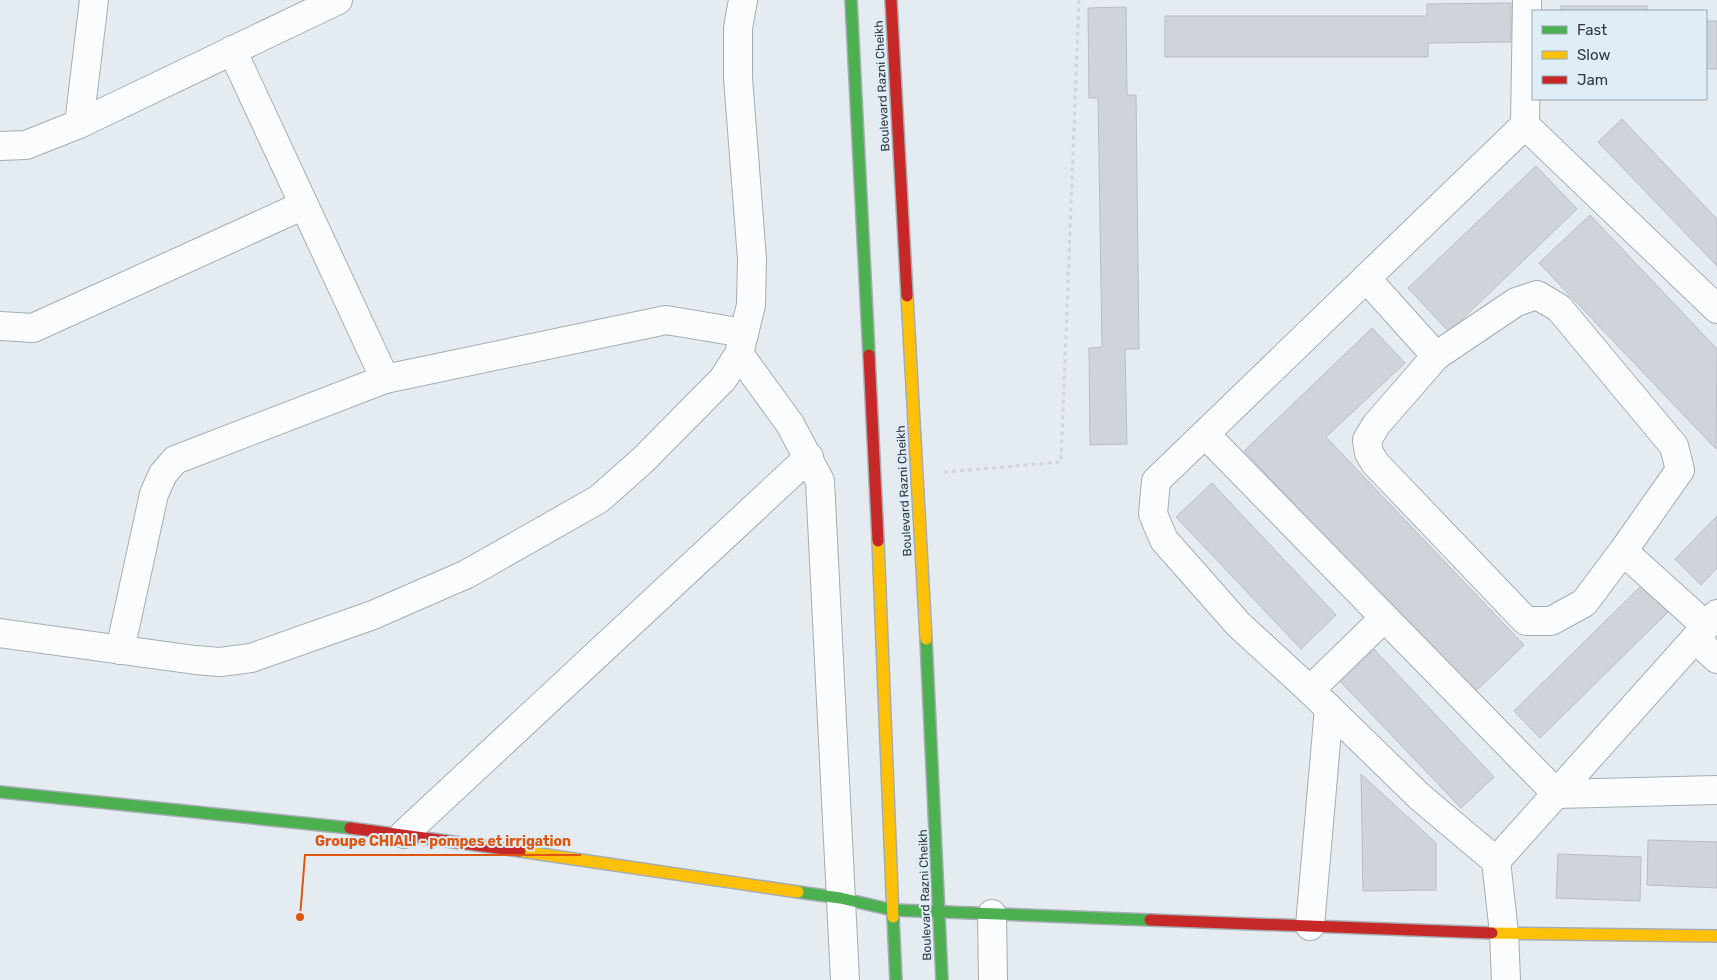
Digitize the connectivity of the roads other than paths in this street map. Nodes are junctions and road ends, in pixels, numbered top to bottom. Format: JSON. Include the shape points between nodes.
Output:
{"nodes":[{"id":1,"x":94,"y":0,"type":"edge"},
{"id":2,"x":338,"y":0,"type":"edge"},
{"id":3,"x":743,"y":0,"type":"edge"},
{"id":4,"x":851,"y":0,"type":"edge"},
{"id":5,"x":891,"y":0,"type":"edge"},
{"id":6,"x":1526,"y":0,"type":"edge"},
{"id":7,"x":232,"y":50,"type":"junction"},
{"id":8,"x":79,"y":124,"type":"junction"},
{"id":9,"x":1525,"y":125,"type":"junction"},
{"id":10,"x":0,"y":146,"type":"edge"},
{"id":11,"x":304,"y":205,"type":"junction"},
{"id":12,"x":1366,"y":278,"type":"junction"},
{"id":13,"x":1717,"y":310,"type":"edge"},
{"id":14,"x":0,"y":326,"type":"edge"},
{"id":15,"x":742,"y":344,"type":"junction"},
{"id":16,"x":1436,"y":356,"type":"junction"},
{"id":17,"x":385,"y":379,"type":"junction"},
{"id":18,"x":1205,"y":434,"type":"junction"},
{"id":19,"x":809,"y":457,"type":"junction"},
{"id":20,"x":1623,"y":551,"type":"junction"},
{"id":21,"x":1384,"y":618,"type":"junction"},
{"id":22,"x":1706,"y":626,"type":"edge"},
{"id":23,"x":0,"y":633,"type":"edge"},
{"id":24,"x":120,"y":650,"type":"junction"},
{"id":25,"x":1717,"y":659,"type":"edge"},
{"id":26,"x":1320,"y":699,"type":"junction"},
{"id":27,"x":1717,"y":790,"type":"edge"},
{"id":28,"x":0,"y":792,"type":"edge"},
{"id":29,"x":1557,"y":794,"type":"junction"},
{"id":30,"x":404,"y":834,"type":"junction"},
{"id":31,"x":1496,"y":862,"type":"junction"},
{"id":32,"x":840,"y":898,"type":"junction"},
{"id":33,"x":893,"y":910,"type":"junction"},
{"id":34,"x":940,"y":912,"type":"junction"},
{"id":35,"x":992,"y":914,"type":"junction"},
{"id":36,"x":1310,"y":926,"type":"junction"},
{"id":37,"x":1504,"y":933,"type":"junction"},
{"id":38,"x":1717,"y":936,"type":"edge"},
{"id":39,"x":844,"y":980,"type":"edge"},
{"id":40,"x":896,"y":980,"type":"edge"},
{"id":41,"x":942,"y":980,"type":"edge"},
{"id":42,"x":993,"y":980,"type":"edge"},
{"id":43,"x":1506,"y":980,"type":"edge"}],
"edges":[{"from":1,"to":8,"type":"street"},
{"from":2,"to":7,"type":"street"},
{"from":3,"to":15,"type":"street","via":[[738,28],[738,78],[752,259],[751,305]]},
{"from":4,"to":33,"type":"main road"},
{"from":5,"to":34,"type":"main road","name":"Boulevard Razni Cheikh"},
{"from":6,"to":9,"type":"street"},
{"from":7,"to":8,"type":"street"},
{"from":7,"to":11,"type":"street"},
{"from":8,"to":10,"type":"street","via":[[26,145]]},
{"from":9,"to":12,"type":"street"},
{"from":9,"to":13,"type":"street"},
{"from":11,"to":14,"type":"street","via":[[33,328]]},
{"from":11,"to":17,"type":"street"},
{"from":12,"to":16,"type":"street"},
{"from":12,"to":18,"type":"street"},
{"from":15,"to":17,"type":"street","via":[[666,320]]},
{"from":15,"to":19,"type":"street"},
{"from":15,"to":24,"type":"street","via":[[716,386],[643,460],[598,498],[468,574],[373,615],[251,658],[220,662]]},
{"from":16,"to":20,"type":"street","via":[[1516,302],[1537,295],[1558,308],[1674,446],[1680,470]]},
{"from":16,"to":20,"type":"street","via":[[1376,425],[1367,440],[1369,453],[1526,621],[1551,621],[1584,603]]},
{"from":17,"to":24,"type":"street","via":[[175,460],[163,474],[154,494]]},
{"from":18,"to":21,"type":"street"},
{"from":18,"to":26,"type":"street","via":[[1156,481],[1153,514],[1164,540],[1239,625]]},
{"from":19,"to":30,"type":"street"},
{"from":19,"to":32,"type":"street","via":[[820,481],[821,493]]},
{"from":20,"to":22,"type":"street"},
{"from":21,"to":26,"type":"street"},
{"from":21,"to":29,"type":"street"},
{"from":22,"to":25,"type":"street"},
{"from":22,"to":29,"type":"street"},
{"from":23,"to":24,"type":"street"},
{"from":26,"to":31,"type":"street","via":[[1420,797]]},
{"from":26,"to":36,"type":"street"},
{"from":27,"to":29,"type":"street"},
{"from":28,"to":30,"type":"main road"},
{"from":29,"to":31,"type":"street"},
{"from":30,"to":32,"type":"main road"},
{"from":31,"to":37,"type":"street"},
{"from":32,"to":33,"type":"main road"},
{"from":32,"to":39,"type":"street"},
{"from":33,"to":34,"type":"main road"},
{"from":33,"to":40,"type":"main road"},
{"from":34,"to":35,"type":"main road"},
{"from":34,"to":41,"type":"main road","name":"Boulevard Razni Cheikh"},
{"from":35,"to":36,"type":"main road"},
{"from":35,"to":42,"type":"street"},
{"from":36,"to":37,"type":"main road"},
{"from":37,"to":38,"type":"main road"},
{"from":37,"to":43,"type":"street"}]}
